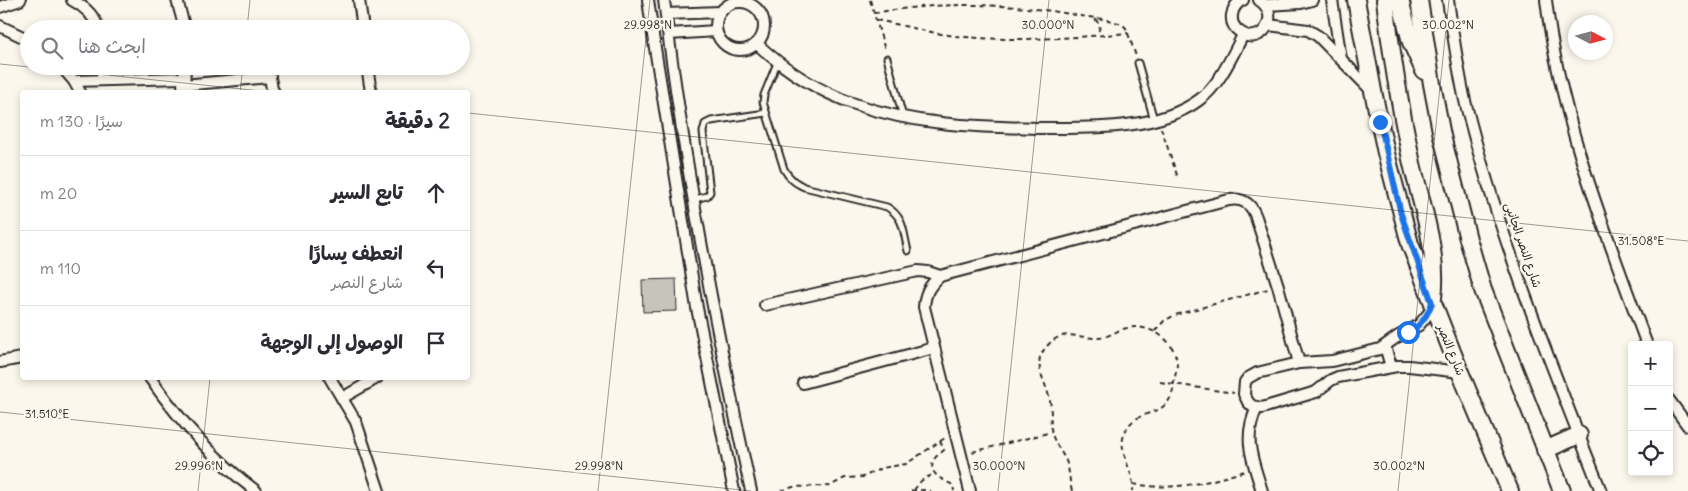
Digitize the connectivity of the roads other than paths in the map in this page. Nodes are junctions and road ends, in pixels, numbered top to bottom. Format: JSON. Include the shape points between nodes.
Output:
{"nodes":[{"id":1,"x":20,"y":0,"type":"edge"},
{"id":2,"x":72,"y":0,"type":"edge"},
{"id":3,"x":177,"y":0,"type":"edge"},
{"id":4,"x":359,"y":0,"type":"edge"},
{"id":5,"x":648,"y":0,"type":"edge"},
{"id":6,"x":664,"y":0,"type":"edge"},
{"id":7,"x":1312,"y":0,"type":"edge"},
{"id":8,"x":1332,"y":0,"type":"edge"},
{"id":9,"x":1356,"y":0,"type":"edge"},
{"id":10,"x":1384,"y":0,"type":"edge"},
{"id":11,"x":1400,"y":0,"type":"edge"},
{"id":12,"x":1419,"y":0,"type":"edge"},
{"id":13,"x":1448,"y":0,"type":"edge"},
{"id":14,"x":1546,"y":0,"type":"edge"},
{"id":15,"x":1240,"y":1,"type":"edge"},
{"id":16,"x":750,"y":2,"type":"edge"},
{"id":17,"x":1263,"y":3,"type":"edge"},
{"id":18,"x":0,"y":7,"type":"edge"},
{"id":19,"x":720,"y":12,"type":"junction"},
{"id":20,"x":666,"y":14,"type":"junction"},
{"id":21,"x":94,"y":20,"type":"edge"},
{"id":22,"x":183,"y":20,"type":"edge"},
{"id":23,"x":362,"y":20,"type":"edge"},
{"id":24,"x":1268,"y":24,"type":"junction"},
{"id":25,"x":0,"y":26,"type":"edge"},
{"id":26,"x":716,"y":31,"type":"junction"},
{"id":27,"x":669,"y":34,"type":"junction"},
{"id":28,"x":1243,"y":35,"type":"junction"},
{"id":29,"x":20,"y":36,"type":"edge"},
{"id":30,"x":756,"y":43,"type":"junction"},
{"id":31,"x":887,"y":58,"type":"road end"},
{"id":32,"x":1341,"y":59,"type":"junction"},
{"id":33,"x":778,"y":63,"type":"junction"},
{"id":34,"x":1138,"y":63,"type":"road end"},
{"id":35,"x":69,"y":75,"type":"edge"},
{"id":36,"x":102,"y":75,"type":"edge"},
{"id":37,"x":249,"y":75,"type":"edge"},
{"id":38,"x":270,"y":75,"type":"edge"},
{"id":39,"x":368,"y":75,"type":"edge"},
{"id":40,"x":74,"y":80,"type":"junction"},
{"id":41,"x":101,"y":80,"type":"junction"},
{"id":42,"x":1432,"y":84,"type":"junction"},
{"id":43,"x":183,"y":85,"type":"edge"},
{"id":44,"x":79,"y":90,"type":"edge"},
{"id":45,"x":274,"y":90,"type":"edge"},
{"id":46,"x":371,"y":90,"type":"edge"},
{"id":47,"x":1372,"y":91,"type":"junction"},
{"id":48,"x":766,"y":113,"type":"junction"},
{"id":49,"x":903,"y":117,"type":"junction"},
{"id":50,"x":1156,"y":120,"type":"junction"},
{"id":51,"x":695,"y":202,"type":"junction"},
{"id":52,"x":680,"y":207,"type":"junction"},
{"id":53,"x":908,"y":251,"type":"dead end"},
{"id":54,"x":940,"y":276,"type":"junction"},
{"id":55,"x":1432,"y":303,"type":"junction"},
{"id":56,"x":765,"y":305,"type":"dead end"},
{"id":57,"x":1646,"y":341,"type":"edge"},
{"id":58,"x":1385,"y":346,"type":"junction"},
{"id":59,"x":934,"y":348,"type":"junction"},
{"id":60,"x":20,"y":358,"type":"edge"},
{"id":61,"x":0,"y":362,"type":"edge"},
{"id":62,"x":1326,"y":362,"type":"junction"},
{"id":63,"x":1299,"y":363,"type":"junction"},
{"id":64,"x":1391,"y":367,"type":"junction"},
{"id":65,"x":1460,"y":372,"type":"junction"},
{"id":66,"x":151,"y":380,"type":"edge"},
{"id":67,"x":331,"y":380,"type":"edge"},
{"id":68,"x":374,"y":380,"type":"edge"},
{"id":69,"x":1330,"y":380,"type":"junction"},
{"id":70,"x":804,"y":383,"type":"dead end"},
{"id":71,"x":342,"y":398,"type":"junction"},
{"id":72,"x":1673,"y":405,"type":"edge"},
{"id":73,"x":1257,"y":408,"type":"junction"},
{"id":74,"x":1688,"y":426,"type":"edge"},
{"id":75,"x":1579,"y":435,"type":"junction"},
{"id":76,"x":1545,"y":450,"type":"junction"},
{"id":77,"x":256,"y":491,"type":"edge"},
{"id":78,"x":380,"y":491,"type":"edge"},
{"id":79,"x":734,"y":491,"type":"edge"},
{"id":80,"x":752,"y":491,"type":"edge"},
{"id":81,"x":970,"y":491,"type":"edge"},
{"id":82,"x":1262,"y":491,"type":"edge"},
{"id":83,"x":1510,"y":491,"type":"edge"},
{"id":84,"x":1562,"y":491,"type":"edge"},
{"id":85,"x":1601,"y":491,"type":"edge"}],
"edges":[{"from":1,"to":18,"type":"street"},
{"from":2,"to":21,"type":"street"},
{"from":3,"to":22,"type":"street"},
{"from":4,"to":23,"type":"street"},
{"from":5,"to":52,"type":"street"},
{"from":6,"to":20,"type":"street"},
{"from":7,"to":17,"type":"street"},
{"from":8,"to":32,"type":"street"},
{"from":9,"to":47,"type":"main road","name":"شارع النصر"},
{"from":10,"to":55,"type":"main road","via":[[1411,160],[1431,239]]},
{"from":11,"to":42,"type":"main road","via":[[1411,42]]},
{"from":12,"to":42,"type":"main road"},
{"from":13,"to":75,"type":"street","name":"شارع النصر الجانبى","via":[[1466,103],[1482,162],[1535,321]]},
{"from":14,"to":57,"type":"street","via":[[1566,106],[1603,224]]},
{"from":15,"to":28,"type":"street","via":[[1233,10],[1232,20]]},
{"from":16,"to":19,"type":"street","via":[[730,4]]},
{"from":16,"to":30,"type":"street","via":[[763,22],[762,34]]},
{"from":17,"to":24,"type":"street","via":[[1270,15]]},
{"from":19,"to":20,"type":"street"},
{"from":19,"to":26,"type":"street"},
{"from":20,"to":27,"type":"street"},
{"from":24,"to":28,"type":"street","via":[[1253,36]]},
{"from":24,"to":32,"type":"street","via":[[1308,30]]},
{"from":25,"to":29,"type":"street"},
{"from":26,"to":27,"type":"street"},
{"from":26,"to":30,"type":"street","via":[[724,43],[736,49]]},
{"from":27,"to":51,"type":"street"},
{"from":28,"to":50,"type":"street","via":[[1227,67],[1201,99],[1188,108]]},
{"from":30,"to":33,"type":"street"},
{"from":31,"to":49,"type":"lane"},
{"from":32,"to":47,"type":"street"},
{"from":33,"to":48,"type":"lane","via":[[764,95]]},
{"from":33,"to":49,"type":"street","via":[[828,93]]},
{"from":34,"to":50,"type":"lane"},
{"from":35,"to":40,"type":"street"},
{"from":36,"to":41,"type":"street"},
{"from":37,"to":43,"type":"street"},
{"from":38,"to":45,"type":"street"},
{"from":39,"to":46,"type":"street"},
{"from":40,"to":41,"type":"street"},
{"from":40,"to":44,"type":"street"},
{"from":41,"to":43,"type":"street"},
{"from":42,"to":76,"type":"main road","via":[[1454,188],[1481,282]]},
{"from":47,"to":55,"type":"main road","name":"شارع النصر","via":[[1401,214]]},
{"from":48,"to":51,"type":"lane","via":[[705,124],[703,132],[710,192]]},
{"from":48,"to":53,"type":"lane","via":[[788,177],[804,186],[887,207],[900,218]]},
{"from":49,"to":50,"type":"street","via":[[951,124],[1023,128],[1129,126]]},
{"from":51,"to":52,"type":"street"},
{"from":51,"to":80,"type":"street"},
{"from":52,"to":79,"type":"street","via":[[696,308]]},
{"from":54,"to":56,"type":"street","via":[[918,271]]},
{"from":54,"to":59,"type":"street","via":[[925,295],[924,308]]},
{"from":54,"to":63,"type":"street","via":[[1238,199],[1253,208]]},
{"from":55,"to":58,"type":"street","via":[[1429,313],[1419,325]]},
{"from":55,"to":65,"type":"main road","name":"شارع النصر"},
{"from":58,"to":62,"type":"street"},
{"from":58,"to":64,"type":"street"},
{"from":59,"to":70,"type":"street"},
{"from":59,"to":81,"type":"street"},
{"from":60,"to":61,"type":"street"},
{"from":62,"to":63,"type":"street"},
{"from":62,"to":69,"type":"street"},
{"from":63,"to":73,"type":"street","via":[[1252,374],[1245,382],[1244,394],[1248,402]]},
{"from":64,"to":65,"type":"street"},
{"from":64,"to":69,"type":"street"},
{"from":65,"to":83,"type":"main road","name":"شارع النصر"},
{"from":66,"to":77,"type":"street","via":[[198,440]]},
{"from":67,"to":71,"type":"street"},
{"from":68,"to":71,"type":"street"},
{"from":69,"to":73,"type":"street","via":[[1316,392],[1267,408]]},
{"from":71,"to":78,"type":"street","via":[[356,422]]},
{"from":72,"to":74,"type":"street"},
{"from":73,"to":82,"type":"street","via":[[1249,438]]},
{"from":75,"to":76,"type":"main road"},
{"from":75,"to":85,"type":"street","name":"شارع النصر الجانبى"},
{"from":76,"to":84,"type":"main road"}]}
